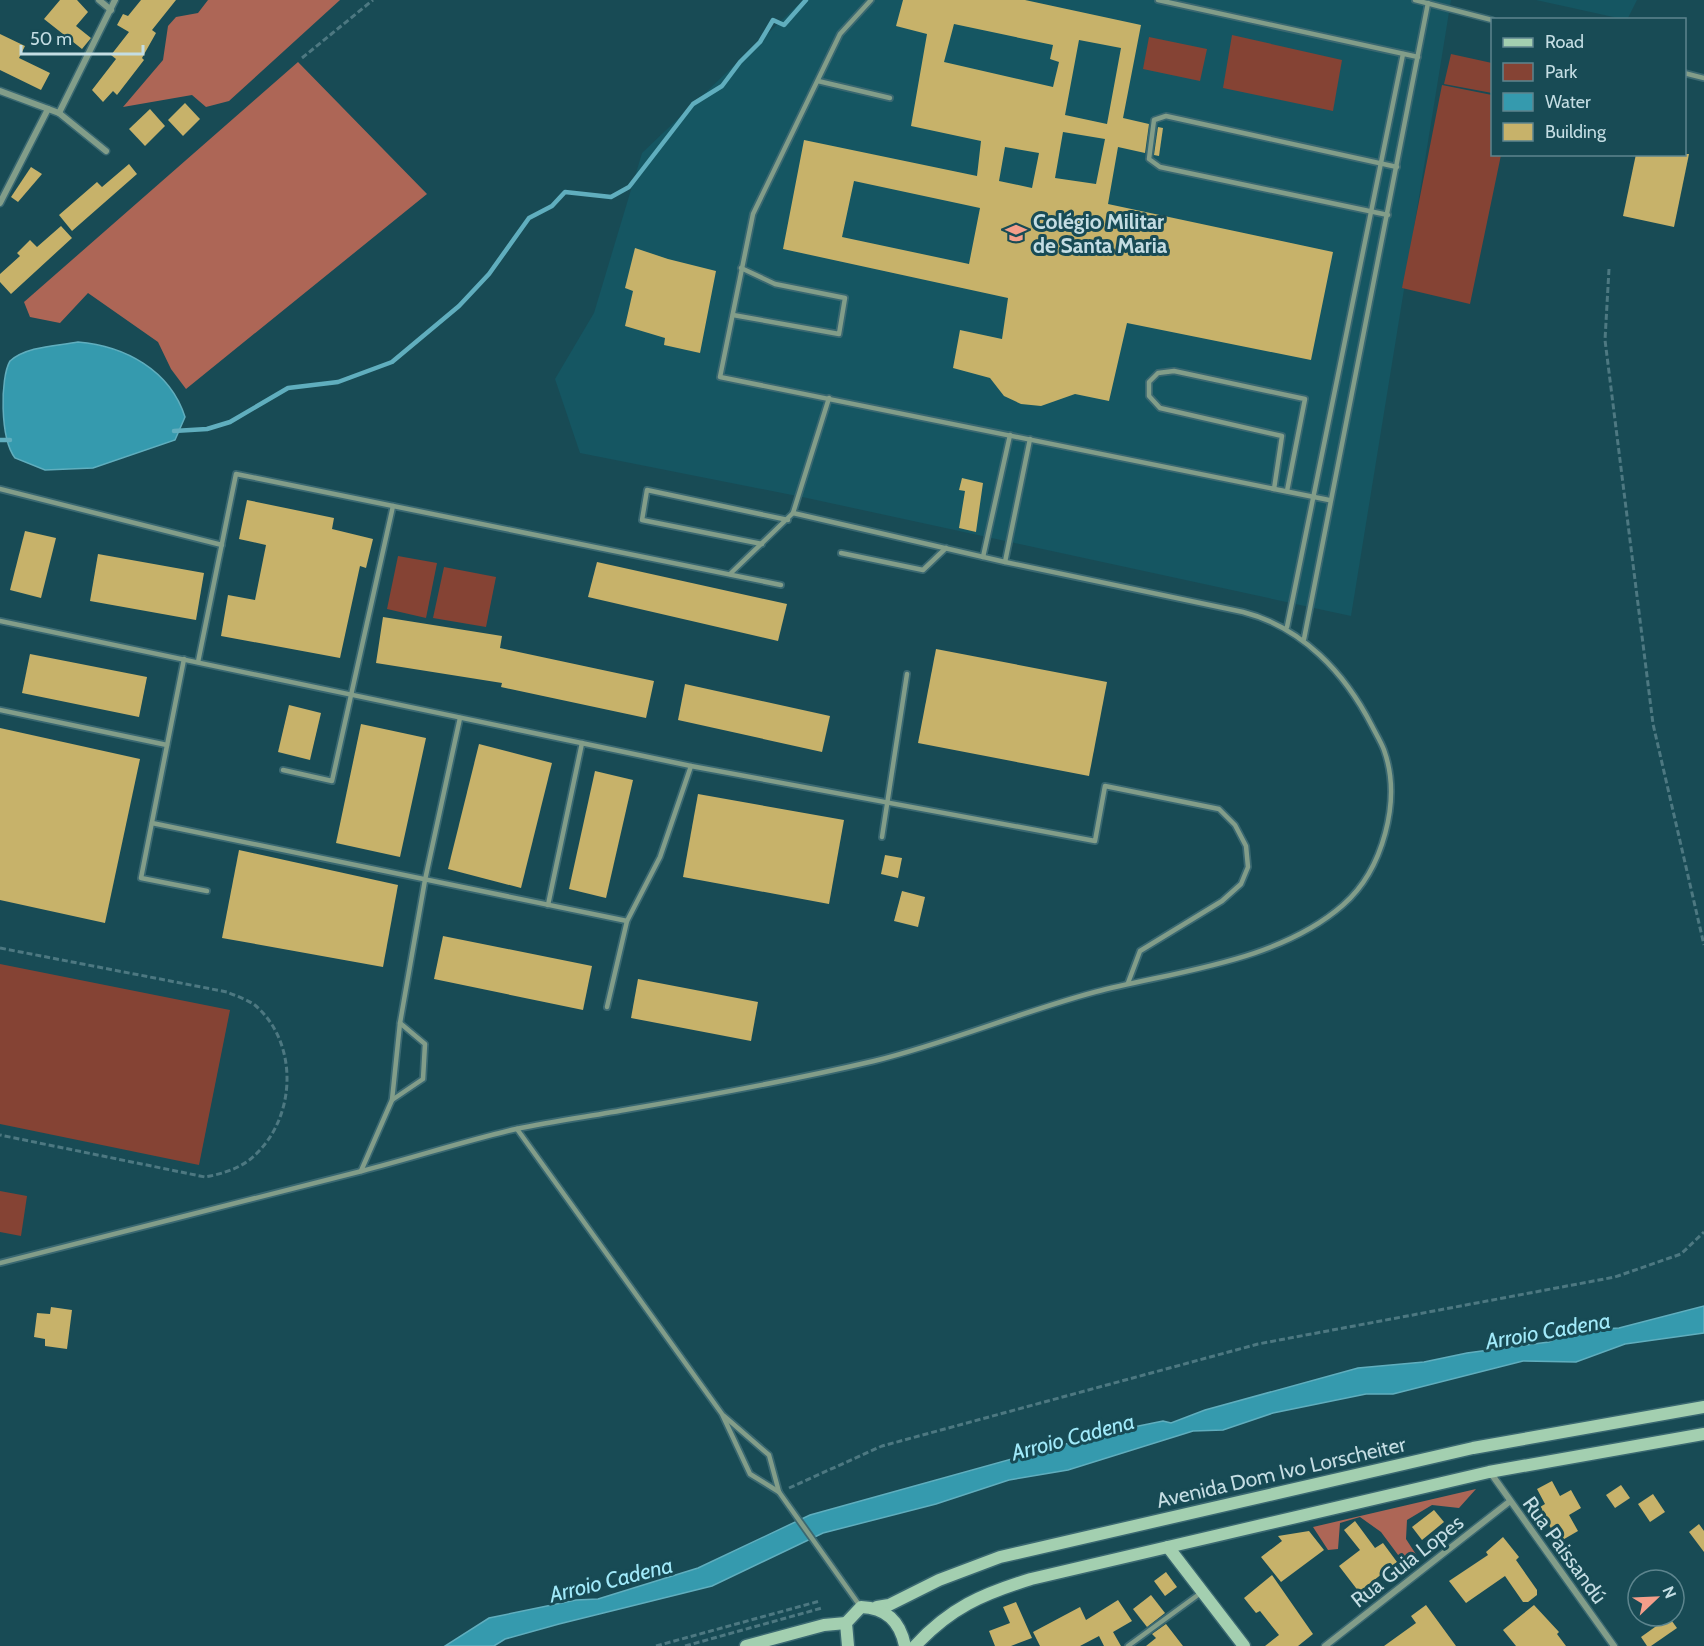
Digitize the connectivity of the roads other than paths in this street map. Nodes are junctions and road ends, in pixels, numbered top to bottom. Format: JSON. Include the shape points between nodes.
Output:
{"nodes":[{"id":1,"x":99,"y":0,"type":"edge"},
{"id":2,"x":115,"y":0,"type":"edge"},
{"id":3,"x":871,"y":0,"type":"edge"},
{"id":4,"x":1158,"y":0,"type":"edge"},
{"id":5,"x":1415,"y":0,"type":"edge"},
{"id":6,"x":1428,"y":3,"type":"junction"},
{"id":7,"x":111,"y":10,"type":"junction"},
{"id":8,"x":1491,"y":20,"type":"edge"},
{"id":9,"x":1403,"y":54,"type":"junction"},
{"id":10,"x":1419,"y":57,"type":"junction"},
{"id":11,"x":1686,"y":74,"type":"edge"},
{"id":12,"x":1704,"y":78,"type":"edge"},
{"id":13,"x":818,"y":81,"type":"junction"},
{"id":14,"x":0,"y":91,"type":"edge"},
{"id":15,"x":890,"y":99,"type":"dead end"},
{"id":16,"x":48,"y":109,"type":"junction"},
{"id":17,"x":59,"y":113,"type":"junction"},
{"id":18,"x":106,"y":151,"type":"dead end"},
{"id":19,"x":1382,"y":164,"type":"junction"},
{"id":20,"x":1397,"y":167,"type":"junction"},
{"id":21,"x":0,"y":203,"type":"edge"},
{"id":22,"x":1373,"y":212,"type":"junction"},
{"id":23,"x":1388,"y":215,"type":"junction"},
{"id":24,"x":741,"y":268,"type":"junction"},
{"id":25,"x":733,"y":315,"type":"junction"},
{"id":26,"x":829,"y":398,"type":"junction"},
{"id":27,"x":1010,"y":435,"type":"junction"},
{"id":28,"x":1030,"y":439,"type":"junction"},
{"id":29,"x":0,"y":489,"type":"edge"},
{"id":30,"x":1274,"y":489,"type":"junction"},
{"id":31,"x":1287,"y":491,"type":"junction"},
{"id":32,"x":1314,"y":496,"type":"junction"},
{"id":33,"x":1329,"y":500,"type":"junction"},
{"id":34,"x":393,"y":506,"type":"junction"},
{"id":35,"x":793,"y":513,"type":"junction"},
{"id":36,"x":788,"y":520,"type":"junction"},
{"id":37,"x":762,"y":544,"type":"junction"},
{"id":38,"x":222,"y":545,"type":"junction"},
{"id":39,"x":946,"y":548,"type":"junction"},
{"id":40,"x":841,"y":553,"type":"dead end"},
{"id":41,"x":983,"y":557,"type":"junction"},
{"id":42,"x":1005,"y":562,"type":"junction"},
{"id":43,"x":730,"y":574,"type":"junction"},
{"id":44,"x":781,"y":585,"type":"dead end"},
{"id":45,"x":0,"y":621,"type":"edge"},
{"id":46,"x":1287,"y":627,"type":"junction"},
{"id":47,"x":1304,"y":639,"type":"junction"},
{"id":48,"x":184,"y":659,"type":"junction"},
{"id":49,"x":198,"y":662,"type":"junction"},
{"id":50,"x":908,"y":674,"type":"dead end"},
{"id":51,"x":351,"y":694,"type":"junction"},
{"id":52,"x":0,"y":710,"type":"edge"},
{"id":53,"x":460,"y":718,"type":"junction"},
{"id":54,"x":582,"y":743,"type":"junction"},
{"id":55,"x":167,"y":745,"type":"junction"},
{"id":56,"x":690,"y":766,"type":"junction"},
{"id":57,"x":283,"y":770,"type":"dead end"},
{"id":58,"x":887,"y":805,"type":"junction"},
{"id":59,"x":152,"y":823,"type":"junction"},
{"id":60,"x":882,"y":837,"type":"dead end"},
{"id":61,"x":425,"y":880,"type":"junction"},
{"id":62,"x":207,"y":891,"type":"dead end"},
{"id":63,"x":548,"y":905,"type":"junction"},
{"id":64,"x":627,"y":921,"type":"junction"},
{"id":65,"x":1128,"y":983,"type":"junction"},
{"id":66,"x":608,"y":1007,"type":"dead end"},
{"id":67,"x":400,"y":1023,"type":"junction"},
{"id":68,"x":392,"y":1100,"type":"junction"},
{"id":69,"x":517,"y":1129,"type":"junction"},
{"id":70,"x":361,"y":1171,"type":"junction"},
{"id":71,"x":0,"y":1263,"type":"edge"},
{"id":72,"x":1704,"y":1407,"type":"edge"},
{"id":73,"x":722,"y":1414,"type":"junction"},
{"id":74,"x":1704,"y":1434,"type":"edge"},
{"id":75,"x":1489,"y":1472,"type":"junction"},
{"id":76,"x":779,"y":1492,"type":"junction"},
{"id":77,"x":1509,"y":1502,"type":"junction"},
{"id":78,"x":1168,"y":1547,"type":"junction"},
{"id":79,"x":1202,"y":1592,"type":"junction"},
{"id":80,"x":861,"y":1607,"type":"junction"},
{"id":81,"x":877,"y":1607,"type":"junction"},
{"id":82,"x":846,"y":1623,"type":"junction"},
{"id":83,"x":746,"y":1646,"type":"edge"},
{"id":84,"x":848,"y":1646,"type":"edge"},
{"id":85,"x":905,"y":1646,"type":"edge"},
{"id":86,"x":915,"y":1646,"type":"edge"},
{"id":87,"x":1128,"y":1646,"type":"edge"},
{"id":88,"x":1244,"y":1646,"type":"edge"},
{"id":89,"x":1324,"y":1646,"type":"edge"},
{"id":90,"x":1614,"y":1646,"type":"edge"}],
"edges":[{"from":1,"to":7,"type":"street"},
{"from":2,"to":7,"type":"street"},
{"from":3,"to":13,"type":"lane","via":[[840,34]]},
{"from":4,"to":9,"type":"lane"},
{"from":5,"to":6,"type":"lane"},
{"from":6,"to":8,"type":"lane"},
{"from":6,"to":10,"type":"lane"},
{"from":7,"to":17,"type":"street"},
{"from":9,"to":10,"type":"lane"},
{"from":9,"to":19,"type":"lane"},
{"from":10,"to":20,"type":"lane"},
{"from":11,"to":12,"type":"lane"},
{"from":13,"to":15,"type":"lane"},
{"from":13,"to":24,"type":"lane","via":[[753,214]]},
{"from":14,"to":16,"type":"street"},
{"from":16,"to":17,"type":"street"},
{"from":16,"to":21,"type":"street"},
{"from":17,"to":18,"type":"street"},
{"from":19,"to":20,"type":"lane"},
{"from":19,"to":22,"type":"lane"},
{"from":19,"to":22,"type":"lane","via":[[1166,116],[1154,120],[1149,159],[1160,167]]},
{"from":20,"to":23,"type":"lane"},
{"from":22,"to":23,"type":"lane"},
{"from":22,"to":32,"type":"lane"},
{"from":23,"to":33,"type":"lane"},
{"from":24,"to":25,"type":"lane"},
{"from":24,"to":25,"type":"lane","via":[[775,284],[845,298],[841,325],[839,334]]},
{"from":25,"to":26,"type":"lane","via":[[720,377]]},
{"from":26,"to":27,"type":"lane"},
{"from":26,"to":35,"type":"lane"},
{"from":27,"to":28,"type":"lane"},
{"from":27,"to":41,"type":"lane"},
{"from":28,"to":30,"type":"lane"},
{"from":28,"to":42,"type":"lane"},
{"from":29,"to":38,"type":"lane"},
{"from":30,"to":31,"type":"lane"},
{"from":30,"to":31,"type":"lane","via":[[1282,436],[1160,408],[1149,396],[1149,382],[1158,373],[1174,371],[1305,399]]},
{"from":31,"to":32,"type":"lane"},
{"from":32,"to":33,"type":"lane"},
{"from":32,"to":46,"type":"lane"},
{"from":33,"to":47,"type":"lane"},
{"from":34,"to":38,"type":"lane","via":[[236,474]]},
{"from":34,"to":43,"type":"lane"},
{"from":34,"to":51,"type":"lane"},
{"from":35,"to":36,"type":"lane"},
{"from":35,"to":39,"type":"lane"},
{"from":36,"to":37,"type":"lane"},
{"from":36,"to":37,"type":"lane","via":[[647,490],[642,520]]},
{"from":37,"to":43,"type":"lane"},
{"from":38,"to":49,"type":"lane"},
{"from":39,"to":40,"type":"lane","via":[[923,570]]},
{"from":39,"to":41,"type":"lane"},
{"from":41,"to":42,"type":"lane"},
{"from":42,"to":46,"type":"lane","via":[[1243,612]]},
{"from":43,"to":44,"type":"lane"},
{"from":45,"to":48,"type":"lane"},
{"from":46,"to":47,"type":"lane"},
{"from":47,"to":65,"type":"lane","via":[[1361,705],[1385,752],[1389,816],[1383,846],[1368,878],[1342,906],[1248,957]]},
{"from":48,"to":49,"type":"lane"},
{"from":48,"to":55,"type":"lane"},
{"from":49,"to":51,"type":"lane"},
{"from":50,"to":58,"type":"lane"},
{"from":51,"to":53,"type":"lane"},
{"from":51,"to":57,"type":"lane","via":[[332,781]]},
{"from":52,"to":55,"type":"lane"},
{"from":53,"to":54,"type":"lane"},
{"from":53,"to":61,"type":"lane"},
{"from":54,"to":56,"type":"lane"},
{"from":54,"to":63,"type":"lane"},
{"from":55,"to":59,"type":"lane"},
{"from":56,"to":58,"type":"lane"},
{"from":56,"to":64,"type":"lane","via":[[660,857]]},
{"from":58,"to":60,"type":"lane"},
{"from":58,"to":65,"type":"lane","via":[[1095,841],[1105,786],[1219,809],[1235,825],[1246,846],[1248,867],[1241,884],[1222,901],[1140,951]]},
{"from":59,"to":61,"type":"lane"},
{"from":59,"to":62,"type":"lane","via":[[141,878]]},
{"from":61,"to":63,"type":"lane"},
{"from":61,"to":67,"type":"lane"},
{"from":63,"to":64,"type":"lane"},
{"from":64,"to":66,"type":"lane"},
{"from":65,"to":69,"type":"lane","via":[[881,1059],[776,1084]]},
{"from":67,"to":68,"type":"lane"},
{"from":67,"to":68,"type":"lane","via":[[425,1044],[423,1079]]},
{"from":68,"to":70,"type":"lane"},
{"from":69,"to":70,"type":"lane"},
{"from":69,"to":73,"type":"lane"},
{"from":70,"to":71,"type":"lane"},
{"from":72,"to":81,"type":"main road","name":"Avenida Dom Ivo Lorscheiter","via":[[1473,1448],[1000,1557]]},
{"from":73,"to":76,"type":"lane","via":[[750,1474]]},
{"from":73,"to":76,"type":"lane","via":[[769,1455]]},
{"from":74,"to":75,"type":"main road"},
{"from":75,"to":77,"type":"street","name":"Rua Paissandú"},
{"from":75,"to":78,"type":"main road"},
{"from":76,"to":80,"type":"lane"},
{"from":77,"to":89,"type":"street","name":"Rua Guia Lopes"},
{"from":77,"to":90,"type":"street","name":"Rua Paissandú"},
{"from":78,"to":79,"type":"main road"},
{"from":78,"to":86,"type":"main road","via":[[990,1591],[964,1603]]},
{"from":79,"to":87,"type":"lane"},
{"from":79,"to":88,"type":"main road"},
{"from":80,"to":81,"type":"main road","name":"Avenida Dom Ivo Lorscheiter"},
{"from":80,"to":82,"type":"main road"},
{"from":81,"to":85,"type":"main road","via":[[891,1617]]},
{"from":82,"to":83,"type":"main road"},
{"from":82,"to":84,"type":"main road"}]}
